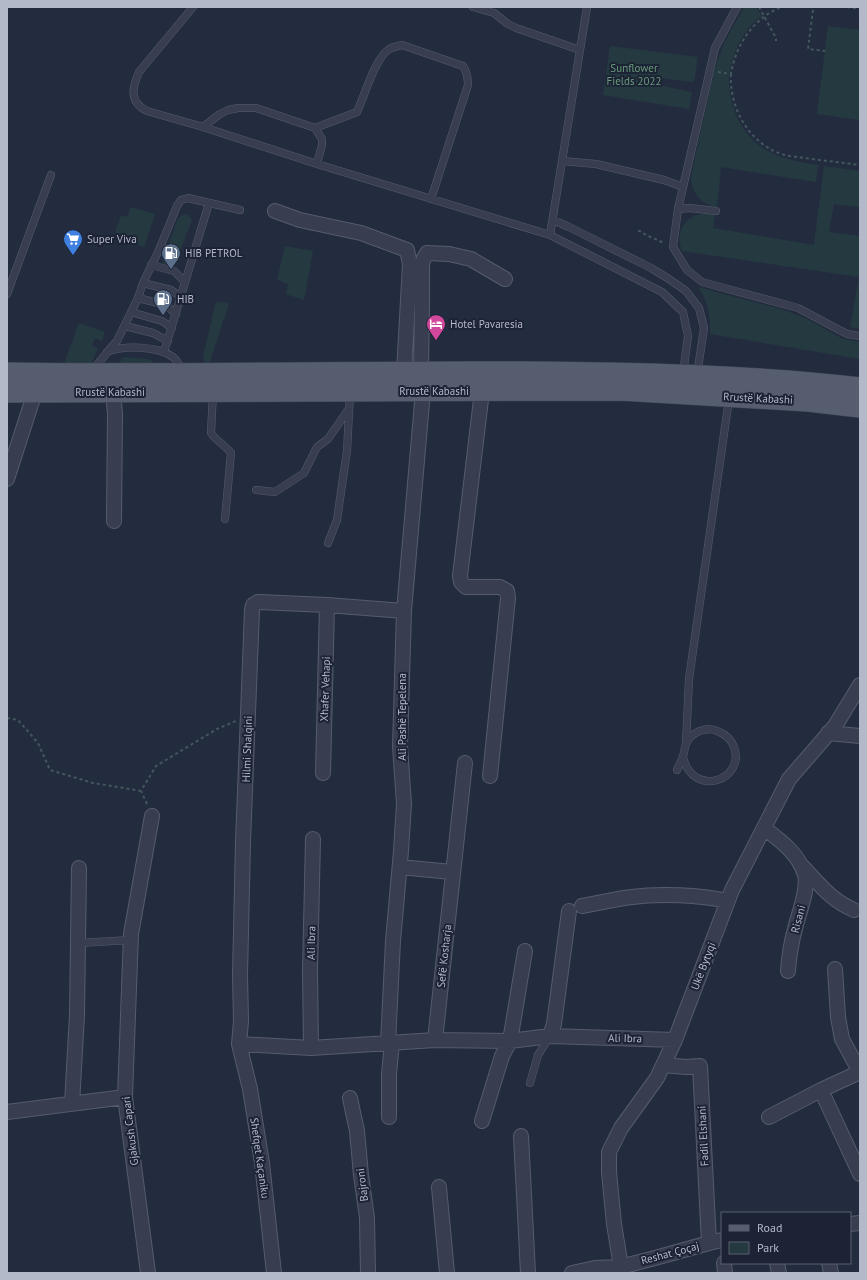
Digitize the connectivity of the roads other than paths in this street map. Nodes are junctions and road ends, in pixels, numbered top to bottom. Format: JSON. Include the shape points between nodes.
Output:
{"nodes":[{"id":1,"x":193,"y":7,"type":"edge"},
{"id":2,"x":473,"y":7,"type":"edge"},
{"id":3,"x":587,"y":7,"type":"edge"},
{"id":4,"x":737,"y":7,"type":"edge"},
{"id":5,"x":580,"y":50,"type":"junction"},
{"id":6,"x":203,"y":127,"type":"junction"},
{"id":7,"x":315,"y":128,"type":"junction"},
{"id":8,"x":562,"y":161,"type":"junction"},
{"id":9,"x":316,"y":164,"type":"junction"},
{"id":10,"x":51,"y":175,"type":"dead end"},
{"id":11,"x":683,"y":187,"type":"junction"},
{"id":12,"x":431,"y":199,"type":"junction"},
{"id":13,"x":209,"y":203,"type":"junction"},
{"id":14,"x":678,"y":209,"type":"junction"},
{"id":15,"x":240,"y":210,"type":"dead end"},
{"id":16,"x":716,"y":210,"type":"dead end"},
{"id":17,"x":275,"y":211,"type":"dead end"},
{"id":18,"x":552,"y":220,"type":"junction"},
{"id":19,"x":550,"y":235,"type":"junction"},
{"id":20,"x":151,"y":265,"type":"junction"},
{"id":21,"x":505,"y":279,"type":"dead end"},
{"id":22,"x":185,"y":282,"type":"junction"},
{"id":23,"x":143,"y":283,"type":"junction"},
{"id":24,"x":7,"y":294,"type":"edge"},
{"id":25,"x":181,"y":297,"type":"junction"},
{"id":26,"x":138,"y":298,"type":"junction"},
{"id":27,"x":131,"y":312,"type":"junction"},
{"id":28,"x":176,"y":314,"type":"junction"},
{"id":29,"x":125,"y":326,"type":"junction"},
{"id":30,"x":172,"y":328,"type":"junction"},
{"id":31,"x":860,"y":336,"type":"edge"},
{"id":32,"x":168,"y":341,"type":"junction"},
{"id":33,"x":106,"y":352,"type":"junction"},
{"id":34,"x":164,"y":352,"type":"junction"},
{"id":35,"x":7,"y":373,"type":"edge"},
{"id":36,"x":90,"y":374,"type":"junction"},
{"id":37,"x":184,"y":374,"type":"junction"},
{"id":38,"x":416,"y":378,"type":"junction"},
{"id":39,"x":689,"y":385,"type":"junction"},
{"id":40,"x":860,"y":388,"type":"edge"},
{"id":41,"x":482,"y":391,"type":"junction"},
{"id":42,"x":7,"y":392,"type":"edge"},
{"id":43,"x":35,"y":392,"type":"junction"},
{"id":44,"x":114,"y":392,"type":"junction"},
{"id":45,"x":213,"y":392,"type":"junction"},
{"id":46,"x":729,"y":397,"type":"junction"},
{"id":47,"x":350,"y":400,"type":"junction"},
{"id":48,"x":860,"y":407,"type":"edge"},
{"id":49,"x":7,"y":479,"type":"edge"},
{"id":50,"x":256,"y":490,"type":"dead end"},
{"id":51,"x":226,"y":519,"type":"dead end"},
{"id":52,"x":114,"y":522,"type":"dead end"},
{"id":53,"x":328,"y":543,"type":"dead end"},
{"id":54,"x":328,"y":605,"type":"junction"},
{"id":55,"x":404,"y":611,"type":"junction"},
{"id":56,"x":860,"y":685,"type":"edge"},
{"id":57,"x":828,"y":733,"type":"junction"},
{"id":58,"x":860,"y":736,"type":"edge"},
{"id":59,"x":686,"y":744,"type":"junction"},
{"id":60,"x":683,"y":756,"type":"junction"},
{"id":61,"x":465,"y":763,"type":"dead end"},
{"id":62,"x":676,"y":770,"type":"dead end"},
{"id":63,"x":323,"y":773,"type":"dead end"},
{"id":64,"x":490,"y":776,"type":"dead end"},
{"id":65,"x":152,"y":816,"type":"road end"},
{"id":66,"x":764,"y":828,"type":"junction"},
{"id":67,"x":313,"y":839,"type":"dead end"},
{"id":68,"x":400,"y":867,"type":"junction"},
{"id":69,"x":802,"y":867,"type":"junction"},
{"id":70,"x":78,"y":868,"type":"dead end"},
{"id":71,"x":452,"y":872,"type":"junction"},
{"id":72,"x":728,"y":901,"type":"junction"},
{"id":73,"x":582,"y":906,"type":"dead end"},
{"id":74,"x":854,"y":910,"type":"dead end"},
{"id":75,"x":569,"y":911,"type":"dead end"},
{"id":76,"x":131,"y":940,"type":"junction"},
{"id":77,"x":79,"y":943,"type":"junction"},
{"id":78,"x":525,"y":951,"type":"dead end"},
{"id":79,"x":835,"y":969,"type":"dead end"},
{"id":80,"x":788,"y":971,"type":"dead end"},
{"id":81,"x":550,"y":1036,"type":"junction"},
{"id":82,"x":435,"y":1040,"type":"junction"},
{"id":83,"x":675,"y":1040,"type":"junction"},
{"id":84,"x":510,"y":1041,"type":"junction"},
{"id":85,"x":390,"y":1043,"type":"junction"},
{"id":86,"x":239,"y":1044,"type":"junction"},
{"id":87,"x":311,"y":1048,"type":"junction"},
{"id":88,"x":663,"y":1065,"type":"junction"},
{"id":89,"x":860,"y":1072,"type":"edge"},
{"id":90,"x":530,"y":1083,"type":"dead end"},
{"id":91,"x":821,"y":1090,"type":"junction"},
{"id":92,"x":125,"y":1097,"type":"junction"},
{"id":93,"x":350,"y":1098,"type":"dead end"},
{"id":94,"x":72,"y":1104,"type":"junction"},
{"id":95,"x":7,"y":1112,"type":"edge"},
{"id":96,"x":769,"y":1116,"type":"dead end"},
{"id":97,"x":388,"y":1117,"type":"dead end"},
{"id":98,"x":482,"y":1121,"type":"dead end"},
{"id":99,"x":521,"y":1136,"type":"dead end"},
{"id":100,"x":860,"y":1174,"type":"edge"},
{"id":101,"x":439,"y":1187,"type":"dead end"},
{"id":102,"x":715,"y":1242,"type":"edge"},
{"id":103,"x":621,"y":1270,"type":"edge"},
{"id":104,"x":148,"y":1273,"type":"edge"},
{"id":105,"x":274,"y":1273,"type":"edge"},
{"id":106,"x":368,"y":1273,"type":"edge"},
{"id":107,"x":447,"y":1273,"type":"edge"},
{"id":108,"x":528,"y":1273,"type":"edge"},
{"id":109,"x":572,"y":1273,"type":"edge"}],
"edges":[{"from":1,"to":6,"type":"lane","via":[[139,72],[134,82],[134,99],[147,111]]},
{"from":2,"to":5,"type":"lane","via":[[494,13],[516,28]]},
{"from":3,"to":5,"type":"lane"},
{"from":4,"to":11,"type":"lane","via":[[715,48]]},
{"from":5,"to":8,"type":"lane"},
{"from":6,"to":7,"type":"lane","via":[[228,110],[246,107]]},
{"from":6,"to":9,"type":"lane"},
{"from":7,"to":9,"type":"lane","via":[[322,139]]},
{"from":7,"to":12,"type":"lane","via":[[357,112],[380,59],[393,47],[402,45],[463,66],[468,76],[468,85]]},
{"from":8,"to":11,"type":"lane","via":[[596,164]]},
{"from":8,"to":18,"type":"lane"},
{"from":9,"to":12,"type":"lane"},
{"from":10,"to":24,"type":"lane"},
{"from":11,"to":14,"type":"lane"},
{"from":12,"to":19,"type":"lane"},
{"from":13,"to":15,"type":"lane"},
{"from":13,"to":20,"type":"lane","via":[[188,198],[181,200]]},
{"from":13,"to":22,"type":"lane"},
{"from":14,"to":16,"type":"lane"},
{"from":14,"to":31,"type":"lane","via":[[673,247],[687,270],[702,282],[798,308],[847,334]]},
{"from":17,"to":38,"type":"street","via":[[300,220],[361,234],[407,250],[410,264]]},
{"from":18,"to":19,"type":"lane"},
{"from":18,"to":39,"type":"lane","via":[[651,268],[686,291],[699,308],[704,328]]},
{"from":19,"to":39,"type":"lane","via":[[662,292],[683,312],[688,336]]},
{"from":20,"to":22,"type":"lane","via":[[174,271]]},
{"from":20,"to":23,"type":"lane"},
{"from":21,"to":38,"type":"street","via":[[470,259],[449,254],[427,253],[422,264],[422,304]]},
{"from":22,"to":25,"type":"lane"},
{"from":23,"to":25,"type":"lane","via":[[171,290]]},
{"from":23,"to":26,"type":"lane"},
{"from":25,"to":28,"type":"lane"},
{"from":26,"to":27,"type":"lane"},
{"from":26,"to":28,"type":"lane","via":[[166,306]]},
{"from":27,"to":29,"type":"lane"},
{"from":27,"to":30,"type":"lane","via":[[162,321]]},
{"from":28,"to":30,"type":"lane"},
{"from":29,"to":32,"type":"lane","via":[[153,333]]},
{"from":29,"to":33,"type":"lane","via":[[117,341]]},
{"from":30,"to":32,"type":"lane"},
{"from":32,"to":34,"type":"lane"},
{"from":33,"to":34,"type":"lane","via":[[114,349],[140,348]]},
{"from":33,"to":36,"type":"lane"},
{"from":34,"to":37,"type":"lane","via":[[174,358]]},
{"from":35,"to":36,"type":"main road","name":"Rrustë Kabashi","via":[[54,370]]},
{"from":36,"to":37,"type":"main road","name":"Rrustë Kabashi"},
{"from":37,"to":38,"type":"main road","name":"Rrustë Kabashi"},
{"from":38,"to":39,"type":"main road","name":"Rrustë Kabashi","via":[[631,373]]},
{"from":38,"to":41,"type":"main road","name":"Rrustë Kabashi"},
{"from":38,"to":47,"type":"main road","name":"Rrustë Kabashi"},
{"from":38,"to":55,"type":"street","name":"Ali Pashë Tepelena"},
{"from":39,"to":40,"type":"main road","name":"Rrustë Kabashi","via":[[812,383]]},
{"from":39,"to":41,"type":"main road","name":"Rrustë Kabashi","via":[[621,390]]},
{"from":39,"to":46,"type":"main road","name":"Rrustë Kabashi"},
{"from":41,"to":64,"type":"street","via":[[460,576],[461,582],[466,586],[500,587],[507,591]]},
{"from":42,"to":43,"type":"main road","name":"Rrustë Kabashi"},
{"from":43,"to":44,"type":"main road","name":"Rrustë Kabashi"},
{"from":43,"to":49,"type":"street"},
{"from":44,"to":45,"type":"main road","name":"Rrustë Kabashi"},
{"from":44,"to":52,"type":"street"},
{"from":45,"to":47,"type":"main road","name":"Rrustë Kabashi"},
{"from":45,"to":51,"type":"lane","via":[[211,433],[231,453]]},
{"from":46,"to":48,"type":"main road","name":"Rrustë Kabashi","via":[[808,401]]},
{"from":46,"to":59,"type":"lane","via":[[689,679]]},
{"from":47,"to":50,"type":"lane","via":[[342,421],[328,440],[317,447],[304,472],[275,492]]},
{"from":47,"to":53,"type":"lane","via":[[337,520]]},
{"from":54,"to":55,"type":"street","name":"Hilmi Shalqini"},
{"from":54,"to":63,"type":"street","name":"Xhafer Vehapi"},
{"from":54,"to":86,"type":"street","name":"Hilmi Shalqini","via":[[258,602],[253,605],[243,842]]},
{"from":55,"to":68,"type":"street","name":"Ali Pashë Tepelena","via":[[400,746],[404,804]]},
{"from":56,"to":57,"type":"street","name":"Ukë Bytyqi"},
{"from":57,"to":58,"type":"street"},
{"from":57,"to":66,"type":"street","name":"Ukë Bytyqi","via":[[789,779]]},
{"from":59,"to":60,"type":"lane"},
{"from":59,"to":60,"type":"lane","via":[[691,737],[704,729],[713,729],[725,734],[734,746],[734,766],[724,777],[712,781],[700,780],[691,774]]},
{"from":60,"to":62,"type":"lane"},
{"from":61,"to":71,"type":"street","name":"Sefë Kosharja"},
{"from":65,"to":76,"type":"street","name":"Gjakush Capari"},
{"from":66,"to":69,"type":"street","name":"Risani","via":[[788,846]]},
{"from":66,"to":72,"type":"street","name":"Ukë Bytyqi"},
{"from":67,"to":87,"type":"street","name":"Ali Ibra"},
{"from":68,"to":71,"type":"street"},
{"from":68,"to":85,"type":"street","name":"Ali Pashë Tepelena","via":[[393,941]]},
{"from":69,"to":74,"type":"street","name":"Risani","via":[[829,896]]},
{"from":69,"to":80,"type":"street","name":"Risani","via":[[806,877],[805,888]]},
{"from":70,"to":77,"type":"street"},
{"from":71,"to":82,"type":"street","name":"Sefë Kosharja"},
{"from":72,"to":73,"type":"street","via":[[694,896],[633,897]]},
{"from":72,"to":83,"type":"street","name":"Ukë Bytyqi"},
{"from":75,"to":81,"type":"street","via":[[554,1024]]},
{"from":76,"to":77,"type":"lane"},
{"from":76,"to":92,"type":"street","name":"Gjakush Capari"},
{"from":77,"to":94,"type":"street"},
{"from":78,"to":84,"type":"street"},
{"from":79,"to":89,"type":"street","via":[[842,1039]]},
{"from":81,"to":83,"type":"street","name":"Ali Ibra"},
{"from":81,"to":84,"type":"street","name":"Ali Ibra"},
{"from":81,"to":90,"type":"lane","via":[[538,1055]]},
{"from":82,"to":84,"type":"street","name":"Ali Ibra"},
{"from":82,"to":85,"type":"street","name":"Ali Ibra"},
{"from":83,"to":88,"type":"street","name":"Ukë Bytyqi"},
{"from":84,"to":98,"type":"street","via":[[502,1056]]},
{"from":85,"to":87,"type":"street","name":"Ali Ibra"},
{"from":85,"to":97,"type":"street","name":"Ali Pashë Tepelena"},
{"from":86,"to":87,"type":"street","name":"Ali Ibra"},
{"from":86,"to":105,"type":"street","name":"Shefqet Kaçaniku","via":[[250,1089],[262,1163]]},
{"from":88,"to":102,"type":"street","name":"Fadil Elshani","via":[[700,1066]]},
{"from":88,"to":103,"type":"street","name":"Ukë Bytyqi","via":[[657,1078],[621,1128],[609,1152],[614,1224]]},
{"from":89,"to":91,"type":"street"},
{"from":91,"to":96,"type":"street"},
{"from":91,"to":100,"type":"street"},
{"from":92,"to":94,"type":"street"},
{"from":92,"to":104,"type":"street","name":"Gjakush Capari"},
{"from":93,"to":106,"type":"street","name":"Bajroni","via":[[357,1131],[367,1218]]},
{"from":94,"to":95,"type":"street"},
{"from":99,"to":108,"type":"street"},
{"from":101,"to":107,"type":"street"},
{"from":102,"to":103,"type":"street","name":"Reshat Çoçaj"},
{"from":103,"to":109,"type":"street","name":"Reshat Çoçaj","via":[[595,1268]]}]}
